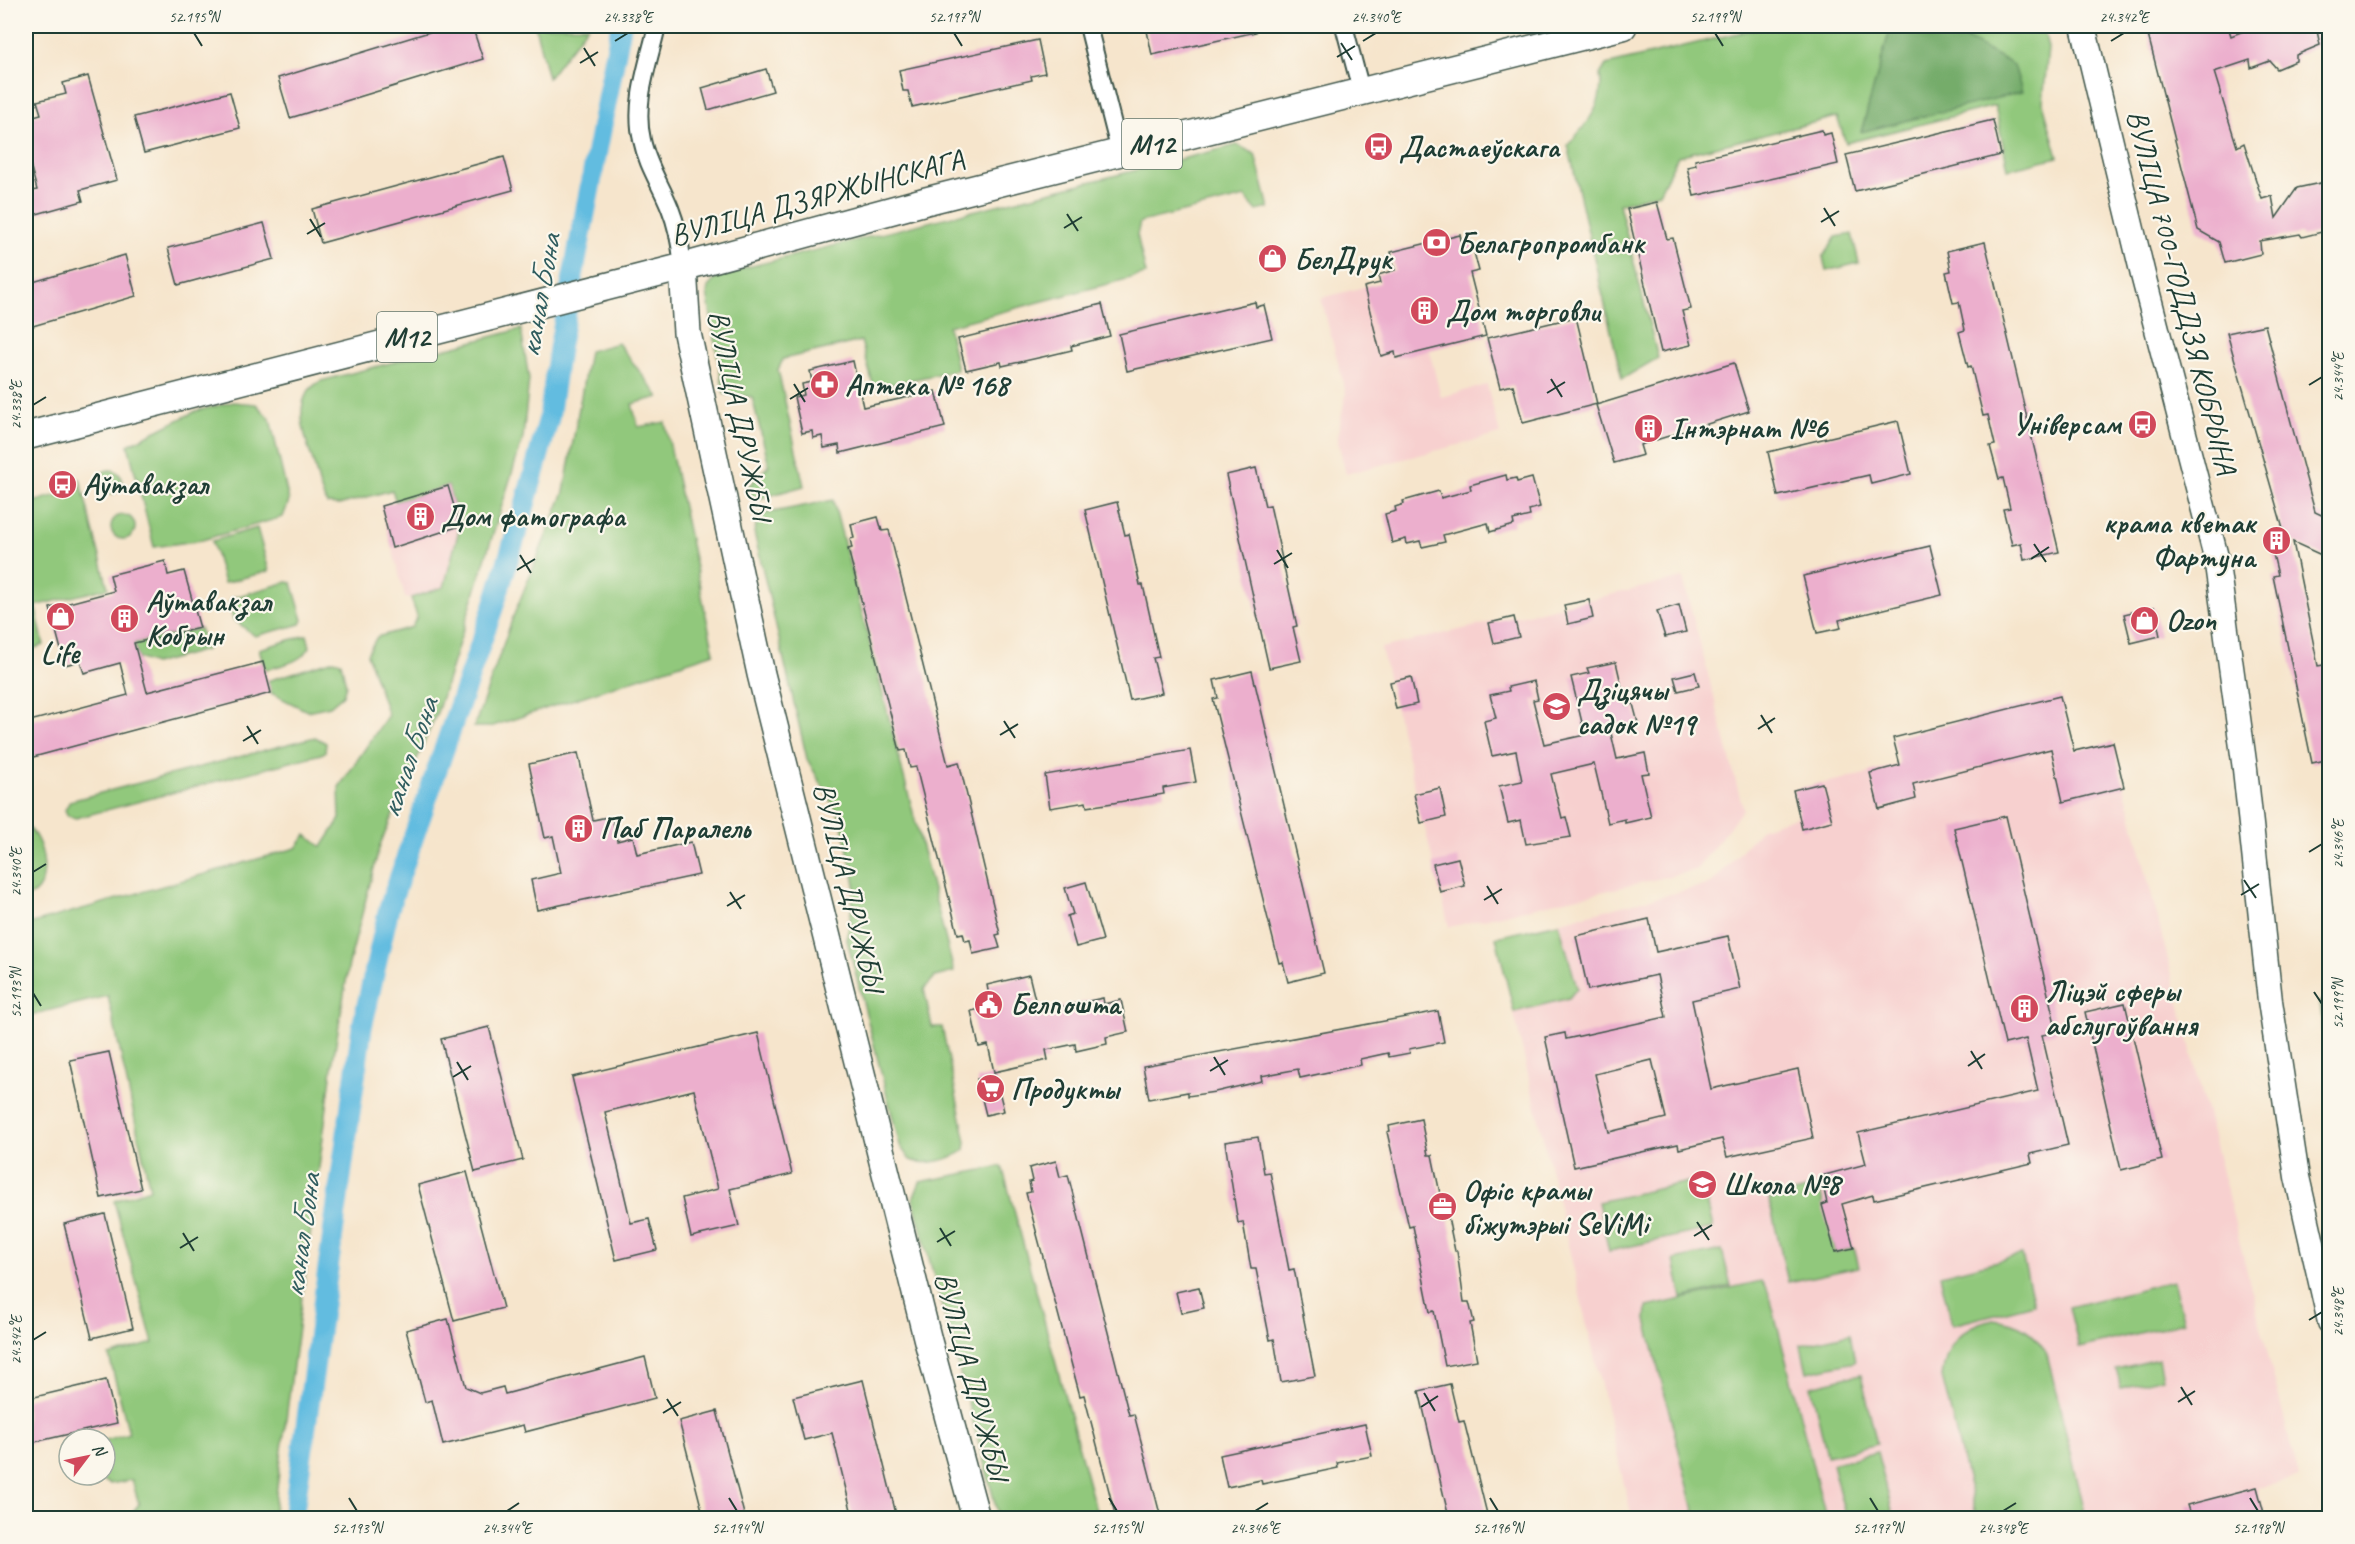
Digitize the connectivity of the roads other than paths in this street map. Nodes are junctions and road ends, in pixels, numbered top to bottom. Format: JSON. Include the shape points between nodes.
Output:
{"nodes":[{"id":1,"x":657,"y":26,"type":"edge"},
{"id":2,"x":1088,"y":26,"type":"edge"},
{"id":3,"x":1344,"y":26,"type":"edge"},
{"id":4,"x":1623,"y":26,"type":"edge"},
{"id":5,"x":2083,"y":26,"type":"edge"},
{"id":6,"x":1586,"y":29,"type":"edge"},
{"id":7,"x":1361,"y":90,"type":"junction"},
{"id":8,"x":1120,"y":152,"type":"junction"},
{"id":9,"x":683,"y":267,"type":"junction"},
{"id":10,"x":27,"y":434,"type":"edge"},
{"id":11,"x":2330,"y":1322,"type":"edge"},
{"id":12,"x":976,"y":1518,"type":"edge"}],
"edges":[{"from":1,"to":9,"type":"street","via":[[642,89],[641,139],[678,231]]},
{"from":2,"to":8,"type":"street"},
{"from":3,"to":7,"type":"street"},
{"from":4,"to":6,"type":"main road","name":"ВУЛІЦА ДЗЯРЖЫНСКАГА","number":"М12"},
{"from":5,"to":11,"type":"street","name":"ВУЛІЦА 700-ГОДДЗЯ КОБРЫНА","via":[[2216,557],[2246,769],[2270,1001],[2297,1177]]},
{"from":6,"to":7,"type":"main road","name":"ВУЛІЦА ДЗЯРЖЫНСКАГА","number":"М12"},
{"from":7,"to":8,"type":"main road","name":"ВУЛІЦА ДЗЯРЖЫНСКАГА","number":"М12"},
{"from":8,"to":9,"type":"main road","name":"ВУЛІЦА ДЗЯРЖЫНСКАГА","number":"М12"},
{"from":9,"to":10,"type":"main road","name":"ВУЛІЦА ДЗЯРЖЫНСКАГА","number":"М12"},
{"from":9,"to":12,"type":"main road","name":"ВУЛІЦА ДРУЖБЫ","via":[[687,333],[761,674]]}]}
